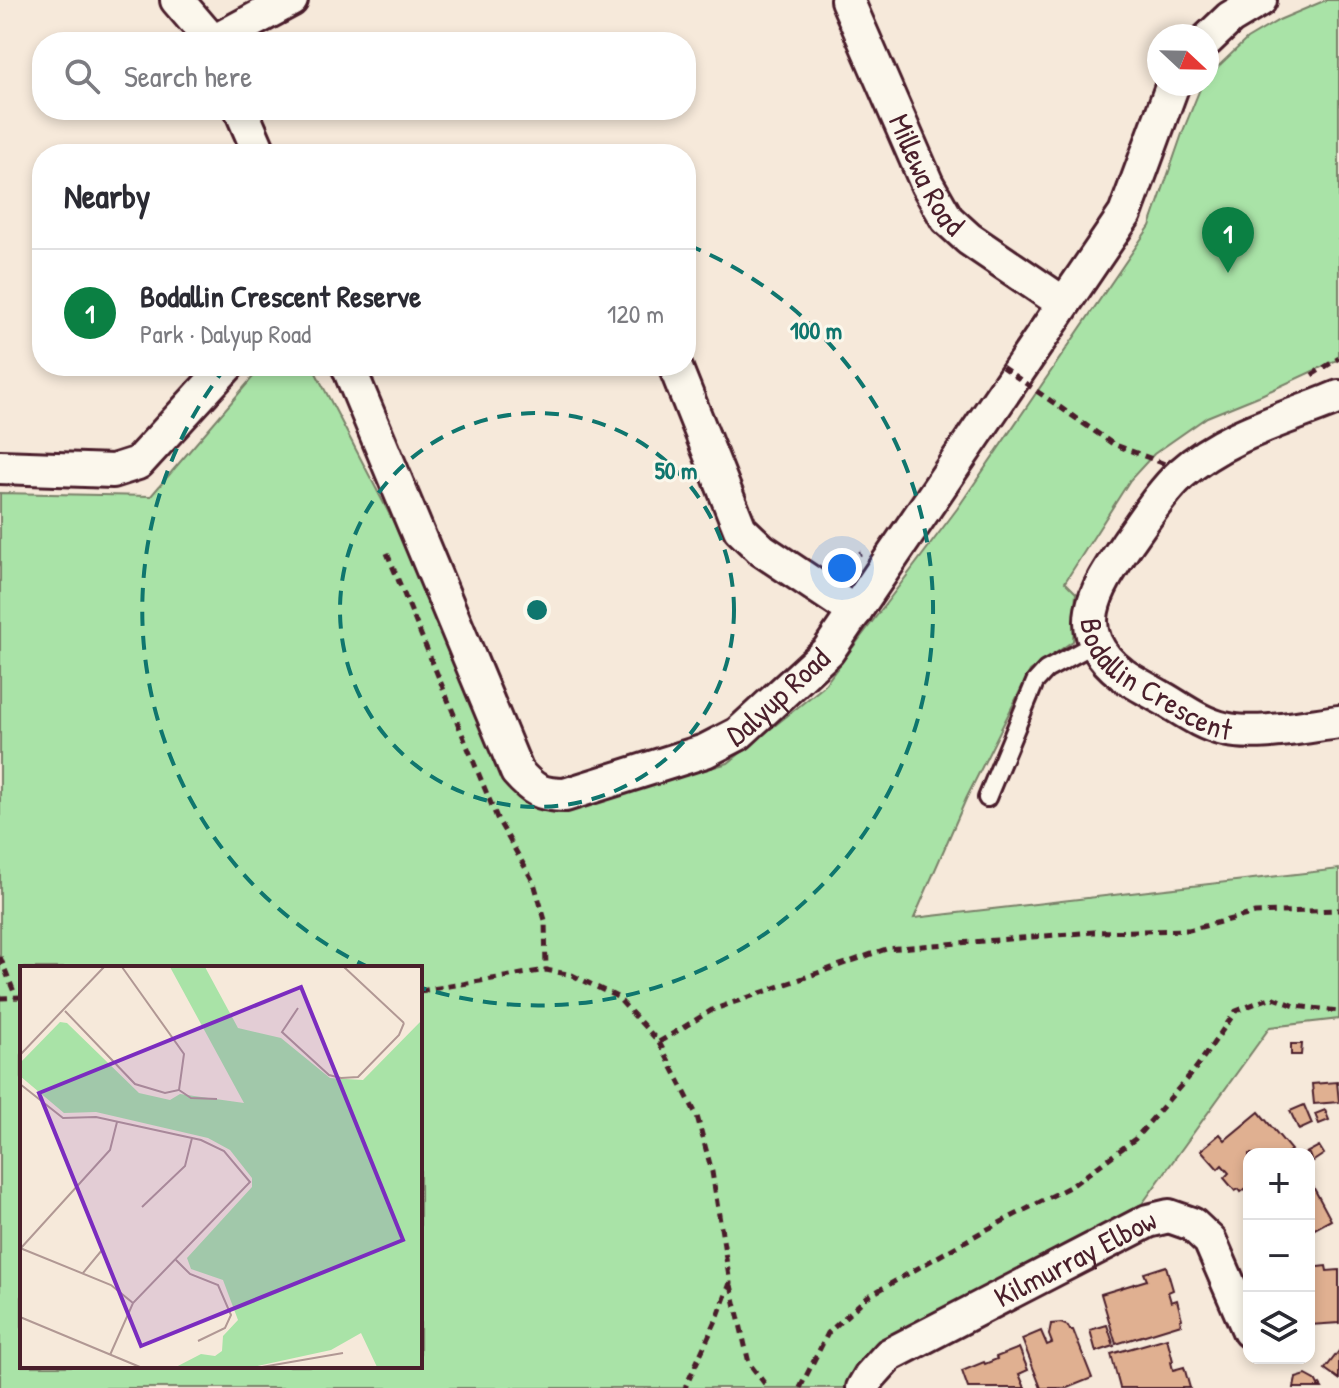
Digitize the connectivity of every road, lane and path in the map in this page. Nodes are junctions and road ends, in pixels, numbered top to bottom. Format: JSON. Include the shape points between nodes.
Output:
{"nodes":[{"id":1,"x":177,"y":0,"type":"edge"},
{"id":2,"x":291,"y":0,"type":"edge"},
{"id":3,"x":847,"y":0,"type":"edge"},
{"id":4,"x":1260,"y":0,"type":"edge"},
{"id":5,"x":1219,"y":29,"type":"edge"},
{"id":6,"x":204,"y":32,"type":"edge"},
{"id":7,"x":232,"y":32,"type":"edge"},
{"id":8,"x":1169,"y":96,"type":"edge"},
{"id":9,"x":245,"y":120,"type":"edge"},
{"id":10,"x":256,"y":144,"type":"edge"},
{"id":11,"x":1063,"y":303,"type":"junction"},
{"id":12,"x":1008,"y":371,"type":"junction"},
{"id":13,"x":218,"y":376,"type":"edge"},
{"id":14,"x":352,"y":376,"type":"edge"},
{"id":15,"x":679,"y":376,"type":"edge"},
{"id":16,"x":1339,"y":397,"type":"edge"},
{"id":17,"x":1165,"y":464,"type":"dead end"},
{"id":18,"x":0,"y":467,"type":"edge"},
{"id":19,"x":387,"y":553,"type":"dead end"},
{"id":20,"x":855,"y":612,"type":"junction"},
{"id":21,"x":1096,"y":643,"type":"junction"},
{"id":22,"x":1339,"y":722,"type":"edge"},
{"id":23,"x":987,"y":798,"type":"dead end"},
{"id":24,"x":1339,"y":910,"type":"edge"},
{"id":25,"x":0,"y":957,"type":"edge"},
{"id":26,"x":546,"y":970,"type":"junction"},
{"id":27,"x":422,"y":991,"type":"edge"},
{"id":28,"x":19,"y":997,"type":"edge"},
{"id":29,"x":0,"y":998,"type":"edge"},
{"id":30,"x":1339,"y":1011,"type":"edge"},
{"id":31,"x":659,"y":1042,"type":"junction"},
{"id":32,"x":730,"y":1280,"type":"junction"},
{"id":33,"x":1243,"y":1317,"type":"edge"},
{"id":34,"x":685,"y":1388,"type":"edge"},
{"id":35,"x":768,"y":1388,"type":"edge"},
{"id":36,"x":800,"y":1388,"type":"edge"},
{"id":37,"x":863,"y":1388,"type":"edge"}],
"edges":[{"from":1,"to":6,"type":"street"},
{"from":2,"to":7,"type":"street"},
{"from":3,"to":11,"type":"street","name":"Millewa Road","via":[[947,219]]},
{"from":4,"to":5,"type":"street"},
{"from":8,"to":11,"type":"street","name":"Dalyup Road","via":[[1125,214]]},
{"from":9,"to":10,"type":"street"},
{"from":11,"to":12,"type":"street","name":"Dalyup Road"},
{"from":12,"to":17,"type":"path","bridge":true,"via":[[1113,444]]},
{"from":12,"to":20,"type":"street","name":"Dalyup Road"},
{"from":13,"to":18,"type":"street","via":[[138,463],[113,471]]},
{"from":14,"to":20,"type":"street","name":"Dalyup Road","via":[[517,772],[547,795],[565,795],[705,751],[738,734],[828,651]]},
{"from":15,"to":20,"type":"street","via":[[740,529],[762,550]]},
{"from":16,"to":21,"type":"street","name":"Bodallin Crescent","via":[[1233,440],[1178,476],[1094,596],[1091,624]]},
{"from":19,"to":26,"type":"path","via":[[497,818],[534,883],[545,920]]},
{"from":21,"to":22,"type":"street","name":"Bodallin Crescent","via":[[1124,676],[1224,729],[1252,732]]},
{"from":21,"to":23,"type":"lane","via":[[1046,670],[1035,682]]},
{"from":24,"to":31,"type":"path","via":[[1255,913],[1189,930],[886,949],[712,1010]]},
{"from":25,"to":28,"type":"path"},
{"from":26,"to":27,"type":"path"},
{"from":26,"to":31,"type":"path","via":[[572,975],[617,997]]},
{"from":28,"to":29,"type":"path"},
{"from":30,"to":36,"type":"path","via":[[1295,1006],[1272,997],[1236,1011],[1135,1139],[1073,1185],[867,1297],[828,1333]]},
{"from":31,"to":32,"type":"path","via":[[697,1116]]},
{"from":32,"to":34,"type":"path"},
{"from":32,"to":35,"type":"path","via":[[749,1363]]},
{"from":33,"to":37,"type":"street","name":"Kilmurray Elbow","via":[[1210,1241],[1192,1224],[1169,1216],[1148,1221],[889,1355]]}]}
